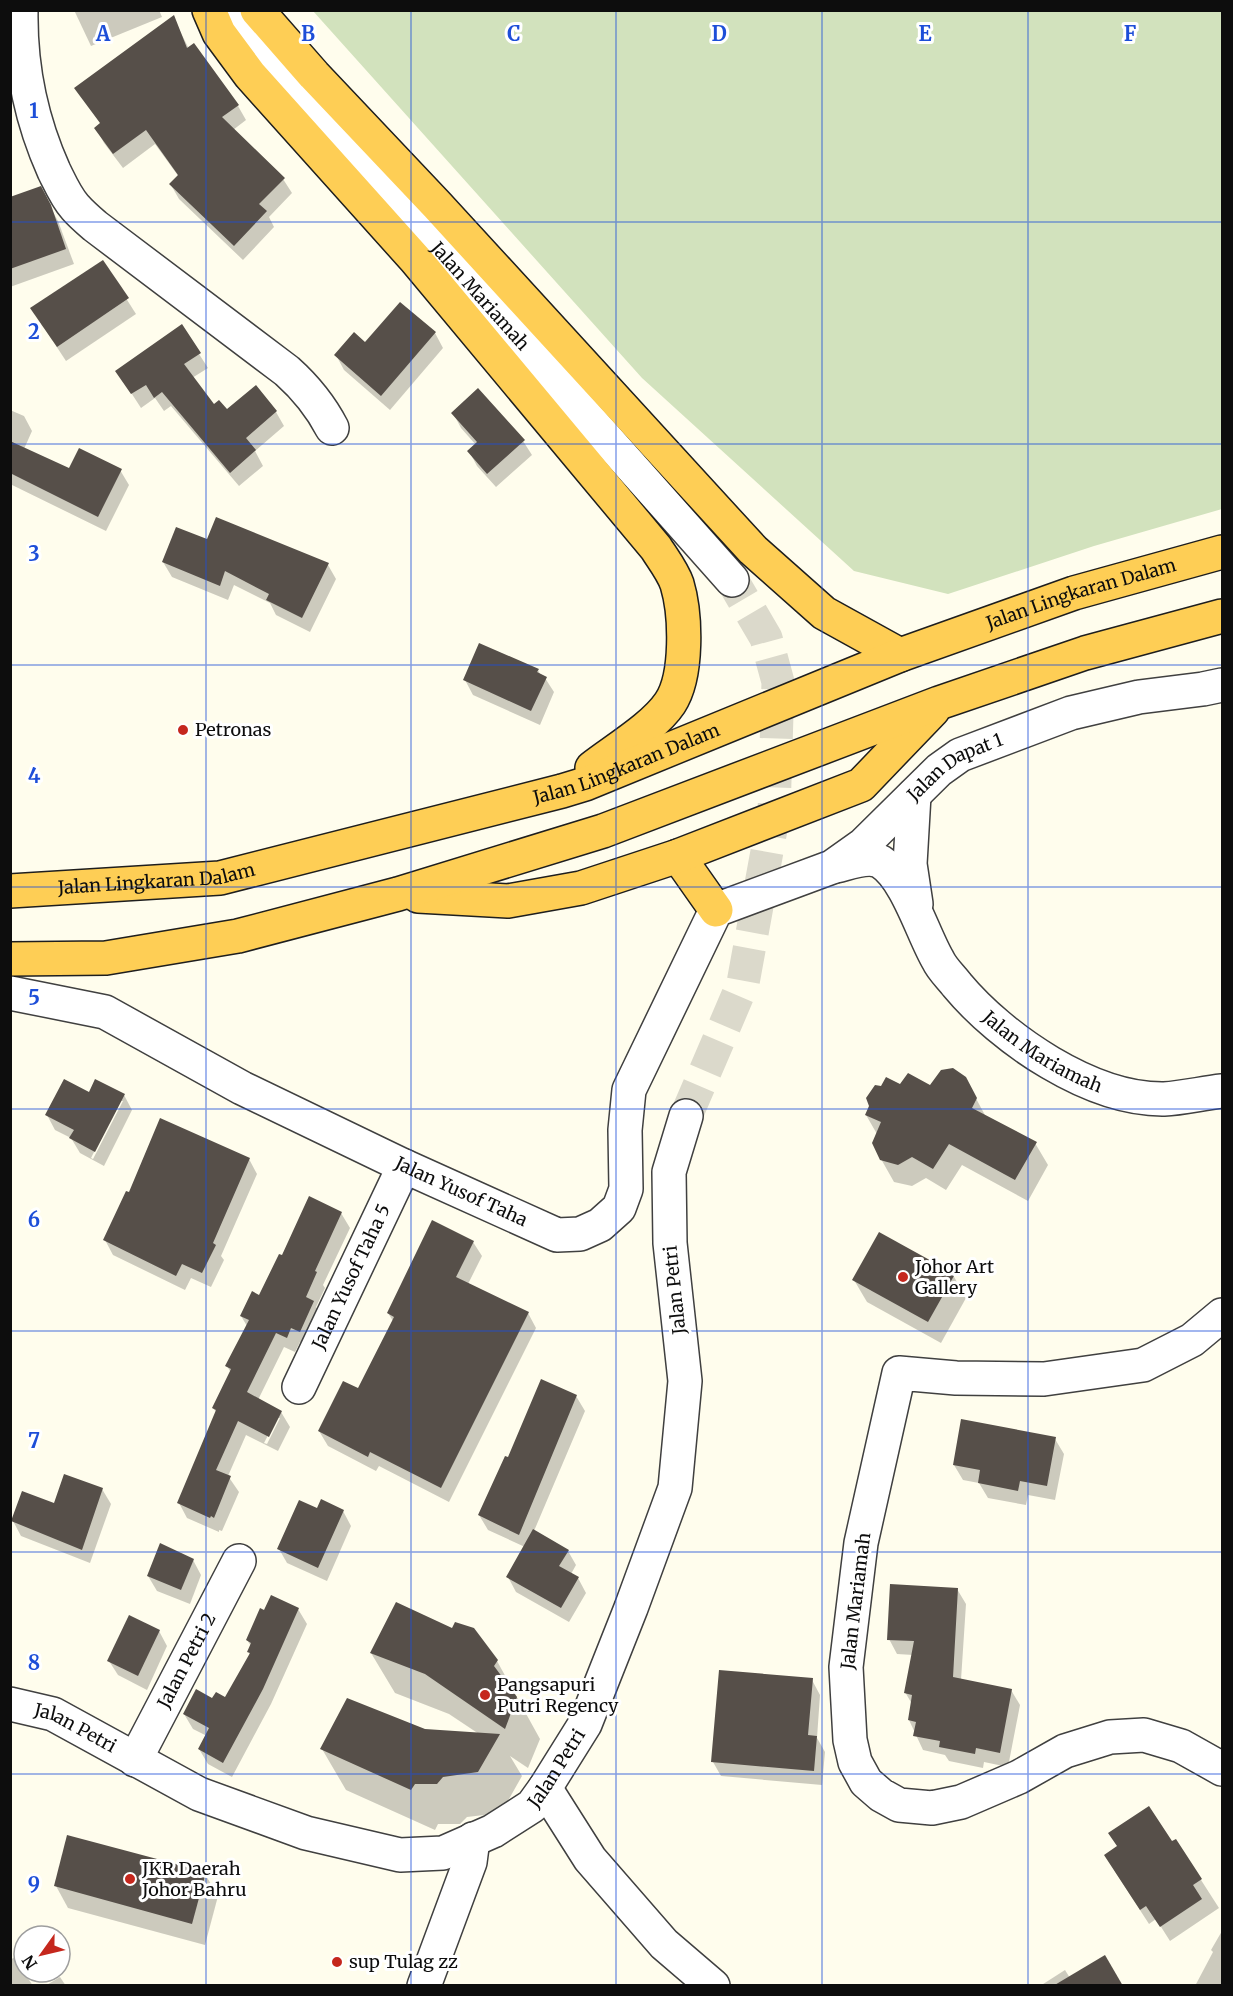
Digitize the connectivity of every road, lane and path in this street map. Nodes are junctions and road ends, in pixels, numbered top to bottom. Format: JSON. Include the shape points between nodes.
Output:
{"nodes":[{"id":1,"x":21,"y":10,"type":"edge"},
{"id":2,"x":209,"y":10,"type":"edge"},
{"id":3,"x":231,"y":10,"type":"edge"},
{"id":4,"x":257,"y":10,"type":"edge"},
{"id":5,"x":332,"y":428,"type":"dead end"},
{"id":6,"x":1222,"y":552,"type":"edge"},
{"id":7,"x":732,"y":580,"type":"tunnel mouth"},
{"id":8,"x":1222,"y":616,"type":"edge"},
{"id":9,"x":900,"y":655,"type":"junction"},
{"id":10,"x":1222,"y":685,"type":"edge"},
{"id":11,"x":939,"y":704,"type":"junction"},
{"id":12,"x":561,"y":791,"type":"junction"},
{"id":13,"x":914,"y":795,"type":"junction"},
{"id":14,"x":678,"y":856,"type":"junction"},
{"id":15,"x":832,"y":867,"type":"junction"},
{"id":16,"x":10,"y":891,"type":"edge"},
{"id":17,"x":398,"y":894,"type":"junction"},
{"id":18,"x":716,"y":910,"type":"junction"},
{"id":19,"x":916,"y":912,"type":"junction"},
{"id":20,"x":10,"y":959,"type":"edge"},
{"id":21,"x":10,"y":993,"type":"edge"},
{"id":22,"x":1222,"y":1091,"type":"edge"},
{"id":23,"x":686,"y":1116,"type":"tunnel mouth"},
{"id":24,"x":404,"y":1166,"type":"junction"},
{"id":25,"x":1222,"y":1315,"type":"edge"},
{"id":26,"x":299,"y":1387,"type":"dead end"},
{"id":27,"x":239,"y":1561,"type":"dead end"},
{"id":28,"x":10,"y":1704,"type":"edge"},
{"id":29,"x":135,"y":1760,"type":"junction"},
{"id":30,"x":1222,"y":1769,"type":"edge"},
{"id":31,"x":545,"y":1788,"type":"junction"},
{"id":32,"x":473,"y":1839,"type":"junction"},
{"id":33,"x":424,"y":1986,"type":"edge"},
{"id":34,"x":713,"y":1986,"type":"edge"}],
"edges":[{"from":1,"to":5,"type":"street","via":[[30,104],[44,148],[74,206],[287,371],[308,390]]},
{"from":2,"to":12,"type":"highway","via":[[219,33],[250,75],[415,259],[656,548],[677,583],[684,652],[671,702],[647,726]]},
{"from":3,"to":7,"type":"street","name":"Jalan Mariamah","via":[[255,48]]},
{"from":4,"to":9,"type":"highway","via":[[753,550],[824,613]]},
{"from":6,"to":9,"type":"highway","name":"Jalan Lingkaran Dalam","via":[[1074,593]]},
{"from":8,"to":11,"type":"highway","via":[[1085,652]]},
{"from":9,"to":12,"type":"highway","name":"Jalan Lingkaran Dalam"},
{"from":10,"to":13,"type":"street","name":"Jalan Dapat 1","via":[[1140,697],[1071,713],[960,755]]},
{"from":11,"to":14,"type":"highway","via":[[861,784]]},
{"from":11,"to":17,"type":"highway","via":[[603,831]]},
{"from":12,"to":16,"type":"highway","name":"Jalan Lingkaran Dalam","via":[[220,878]]},
{"from":13,"to":15,"type":"street","name":"Jalan Dapat 1","via":[[863,845]]},
{"from":13,"to":19,"type":"street","name":"Jalan Mariamah","via":[[910,864]]},
{"from":14,"to":17,"type":"highway","via":[[581,888],[508,901]]},
{"from":14,"to":18,"type":"highway"},
{"from":15,"to":18,"type":"street","name":"Jalan Dapat 1"},
{"from":15,"to":19,"type":"street","name":"Jalan Mariamah","via":[[866,860],[880,862],[895,877]]},
{"from":17,"to":20,"type":"highway","via":[[238,936],[106,958]]},
{"from":18,"to":24,"type":"street","name":"Jalan Yusof Taha","via":[[629,1090],[626,1189],[619,1208],[600,1225],[580,1234],[557,1235]]},
{"from":19,"to":22,"type":"street","name":"Jalan Mariamah","via":[[938,962],[971,1001],[1038,1057],[1120,1093],[1163,1099]]},
{"from":21,"to":24,"type":"street","name":"Jalan Yusof Taha","via":[[105,1012],[242,1088]]},
{"from":23,"to":31,"type":"street","name":"Jalan Petri","via":[[669,1172],[670,1243],[686,1381],[675,1488],[585,1724]]},
{"from":24,"to":26,"type":"street","name":"Jalan Yusof Taha 5"},
{"from":25,"to":30,"type":"street","name":"Jalan Mariamah","via":[[1192,1340],[1143,1365],[1044,1379],[899,1373],[861,1543],[846,1666],[855,1762],[866,1782],[899,1805],[932,1808],[961,1802],[1019,1777],[1065,1751],[1110,1737],[1144,1735],[1181,1746]]},
{"from":27,"to":29,"type":"street","name":"Jalan Petri 2"},
{"from":28,"to":29,"type":"street","name":"Jalan Petri","via":[[53,1714]]},
{"from":29,"to":32,"type":"street","name":"Jalan Petri","via":[[199,1794],[306,1833],[400,1855],[442,1852]]},
{"from":31,"to":32,"type":"street","name":"Jalan Petri","via":[[532,1806]]},
{"from":31,"to":34,"type":"street","via":[[590,1859],[664,1944]]},
{"from":32,"to":33,"type":"street","via":[[470,1862]]}]}
